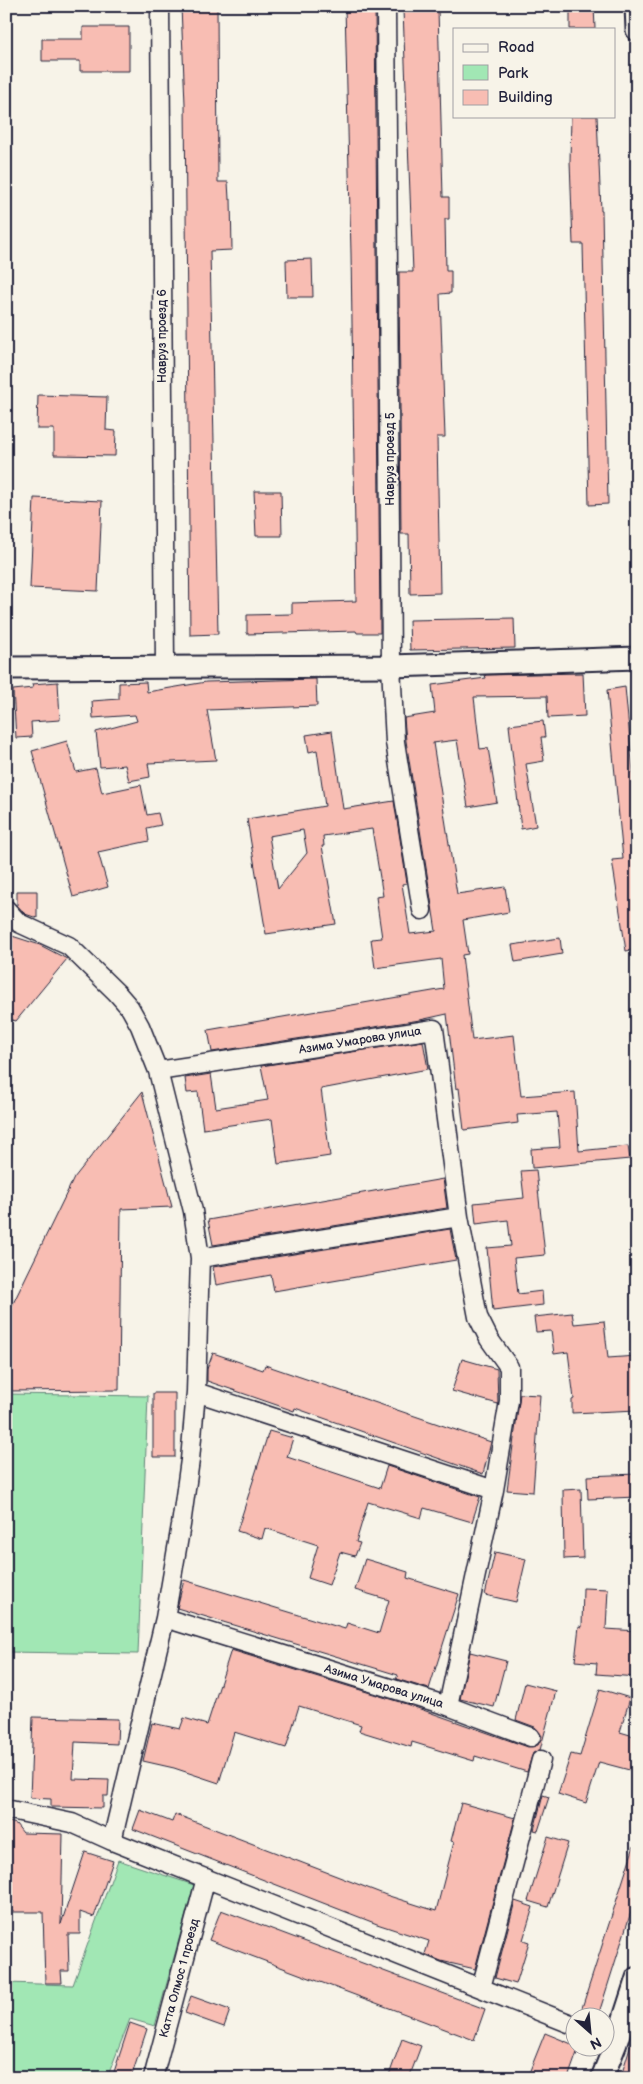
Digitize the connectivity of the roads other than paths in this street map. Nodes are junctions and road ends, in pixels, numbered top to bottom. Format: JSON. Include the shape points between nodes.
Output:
{"nodes":[{"id":1,"x":160,"y":6,"type":"edge"},
{"id":2,"x":386,"y":6,"type":"edge"},
{"id":3,"x":636,"y":6,"type":"edge"},
{"id":4,"x":637,"y":30,"type":"edge"},
{"id":5,"x":637,"y":658,"type":"edge"},
{"id":6,"x":165,"y":666,"type":"junction"},
{"id":7,"x":391,"y":666,"type":"junction"},
{"id":8,"x":6,"y":668,"type":"edge"},
{"id":9,"x":6,"y":909,"type":"edge"},
{"id":10,"x":422,"y":910,"type":"dead end"},
{"id":11,"x":158,"y":1071,"type":"junction"},
{"id":12,"x":459,"y":1217,"type":"junction"},
{"id":13,"x":200,"y":1258,"type":"junction"},
{"id":14,"x":196,"y":1392,"type":"junction"},
{"id":15,"x":494,"y":1490,"type":"junction"},
{"id":16,"x":165,"y":1618,"type":"junction"},
{"id":17,"x":448,"y":1706,"type":"junction"},
{"id":18,"x":532,"y":1737,"type":"dead end"},
{"id":19,"x":541,"y":1760,"type":"dead end"},
{"id":20,"x":6,"y":1809,"type":"edge"},
{"id":21,"x":112,"y":1841,"type":"junction"},
{"id":22,"x":206,"y":1878,"type":"junction"},
{"id":23,"x":637,"y":1978,"type":"edge"},
{"id":24,"x":481,"y":1988,"type":"junction"},
{"id":25,"x":566,"y":2022,"type":"edge"},
{"id":26,"x":616,"y":2028,"type":"edge"},
{"id":27,"x":607,"y":2056,"type":"edge"},
{"id":28,"x":153,"y":2078,"type":"edge"},
{"id":29,"x":602,"y":2078,"type":"edge"}],
"edges":[{"from":1,"to":6,"type":"street","name":"Навруз проезд 6"},
{"from":2,"to":7,"type":"street","name":"Навруз проезд 5"},
{"from":3,"to":4,"type":"street"},
{"from":5,"to":7,"type":"street"},
{"from":6,"to":7,"type":"street"},
{"from":6,"to":8,"type":"street"},
{"from":7,"to":10,"type":"street","name":"Навруз проезд 5","via":[[394,742]]},
{"from":9,"to":11,"type":"street","via":[[20,923],[70,946],[118,993],[140,1026]]},
{"from":11,"to":12,"type":"street","name":"Азима Умарова улица","via":[[434,1029]]},
{"from":11,"to":13,"type":"street","via":[[193,1211]]},
{"from":12,"to":13,"type":"street"},
{"from":12,"to":15,"type":"street","name":"Азима Умарова улица","via":[[478,1317],[509,1367],[509,1401]]},
{"from":13,"to":14,"type":"street"},
{"from":14,"to":15,"type":"street"},
{"from":14,"to":16,"type":"street","via":[[190,1460]]},
{"from":15,"to":17,"type":"street","name":"Азима Умарова улица"},
{"from":16,"to":17,"type":"street","name":"Азима Умарова улица"},
{"from":16,"to":21,"type":"street"},
{"from":17,"to":18,"type":"street"},
{"from":19,"to":24,"type":"street"},
{"from":20,"to":21,"type":"street","via":[[72,1823]]},
{"from":21,"to":22,"type":"street"},
{"from":22,"to":24,"type":"street"},
{"from":22,"to":28,"type":"street","name":"Катта Олмос 1 проезд"},
{"from":23,"to":26,"type":"street"},
{"from":24,"to":25,"type":"street"},
{"from":27,"to":29,"type":"street"}]}
